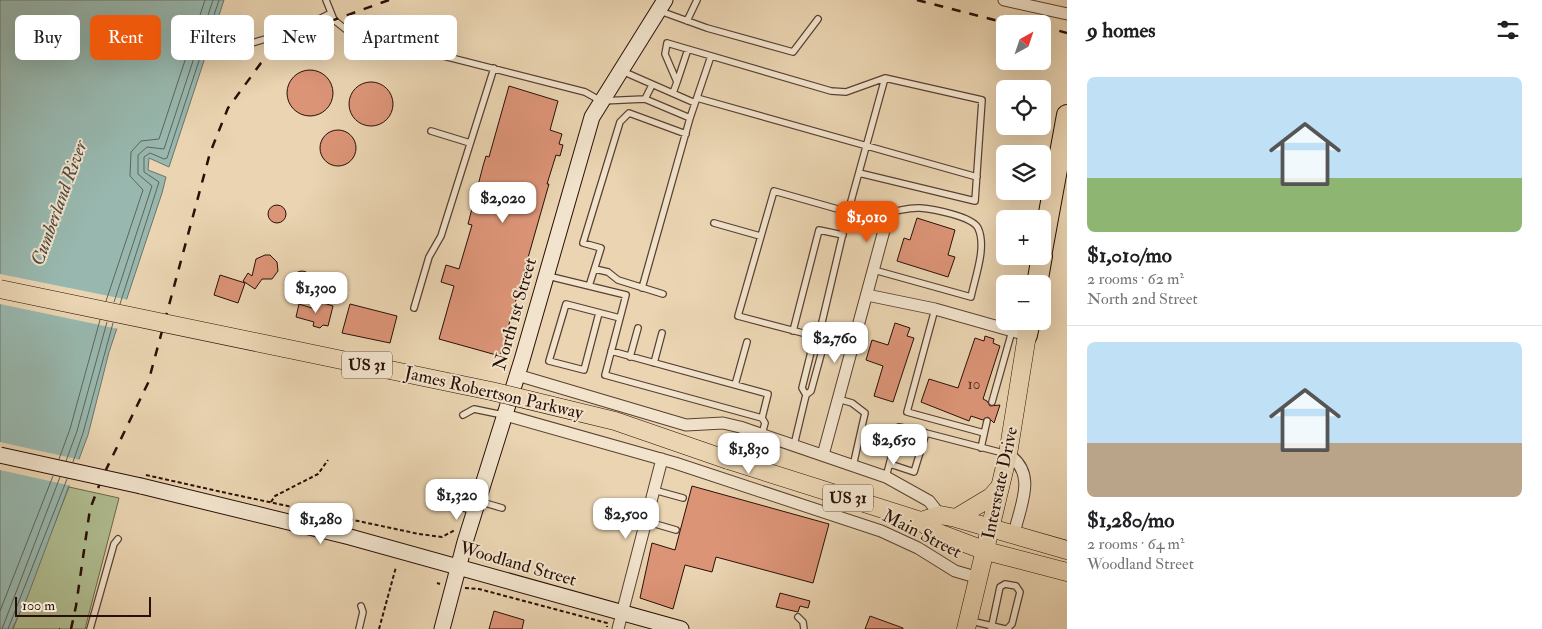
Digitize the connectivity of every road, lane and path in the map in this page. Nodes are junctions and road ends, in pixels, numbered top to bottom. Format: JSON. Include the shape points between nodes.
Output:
{"nodes":[{"id":1,"x":326,"y":0,"type":"edge"},
{"id":2,"x":697,"y":0,"type":"edge"},
{"id":3,"x":1004,"y":0,"type":"edge"},
{"id":4,"x":661,"y":5,"type":"edge"},
{"id":5,"x":331,"y":14,"type":"junction"},
{"id":6,"x":1067,"y":14,"type":"edge"},
{"id":7,"x":818,"y":20,"type":"dead end"},
{"id":8,"x":687,"y":21,"type":"junction"},
{"id":9,"x":254,"y":43,"type":"edge"},
{"id":10,"x":688,"y":49,"type":"junction"},
{"id":11,"x":711,"y":56,"type":"junction"},
{"id":12,"x":494,"y":68,"type":"junction"},
{"id":13,"x":620,"y":70,"type":"junction"},
{"id":14,"x":885,"y":78,"type":"junction"},
{"id":15,"x":677,"y":82,"type":"junction"},
{"id":16,"x":652,"y":86,"type":"junction"},
{"id":17,"x":673,"y":93,"type":"junction"},
{"id":18,"x":645,"y":99,"type":"junction"},
{"id":19,"x":696,"y":100,"type":"junction"},
{"id":20,"x":601,"y":101,"type":"junction"},
{"id":21,"x":690,"y":118,"type":"junction"},
{"id":22,"x":1066,"y":122,"type":"edge"},
{"id":23,"x":431,"y":132,"type":"dead end"},
{"id":24,"x":686,"y":134,"type":"junction"},
{"id":25,"x":470,"y":143,"type":"junction"},
{"id":26,"x":866,"y":146,"type":"junction"},
{"id":27,"x":859,"y":173,"type":"junction"},
{"id":28,"x":977,"y":176,"type":"junction"},
{"id":29,"x":1050,"y":210,"type":"edge"},
{"id":30,"x":848,"y":212,"type":"junction"},
{"id":31,"x":889,"y":212,"type":"joint"},
{"id":32,"x":714,"y":222,"type":"dead end"},
{"id":33,"x":760,"y":236,"type":"junction"},
{"id":34,"x":843,"y":236,"type":"junction"},
{"id":35,"x":595,"y":269,"type":"junction"},
{"id":36,"x":872,"y":275,"type":"junction"},
{"id":37,"x":546,"y":276,"type":"junction"},
{"id":38,"x":590,"y":286,"type":"junction"},
{"id":39,"x":642,"y":288,"type":"junction"},
{"id":40,"x":0,"y":289,"type":"edge"},
{"id":41,"x":664,"y":294,"type":"dead end"},
{"id":42,"x":867,"y":295,"type":"junction"},
{"id":43,"x":414,"y":308,"type":"dead end"},
{"id":44,"x":935,"y":309,"type":"junction"},
{"id":45,"x":599,"y":313,"type":"junction"},
{"id":46,"x":620,"y":318,"type":"junction"},
{"id":47,"x":996,"y":323,"type":"edge"},
{"id":48,"x":638,"y":328,"type":"dead end"},
{"id":49,"x":1023,"y":330,"type":"edge"},
{"id":50,"x":1023,"y":330,"type":"edge"},
{"id":51,"x":794,"y":331,"type":"junction"},
{"id":52,"x":662,"y":333,"type":"dead end"},
{"id":53,"x":818,"y":340,"type":"junction"},
{"id":54,"x":747,"y":342,"type":"dead end"},
{"id":55,"x":611,"y":351,"type":"junction"},
{"id":56,"x":630,"y":357,"type":"junction"},
{"id":57,"x":654,"y":363,"type":"junction"},
{"id":58,"x":517,"y":375,"type":"junction"},
{"id":59,"x":735,"y":385,"type":"junction"},
{"id":60,"x":806,"y":395,"type":"junction"},
{"id":61,"x":838,"y":399,"type":"junction"},
{"id":62,"x":992,"y":402,"type":"dead end"},
{"id":63,"x":463,"y":415,"type":"dead end"},
{"id":64,"x":505,"y":415,"type":"junction"},
{"id":65,"x":762,"y":418,"type":"junction"},
{"id":66,"x":987,"y":421,"type":"dead end"},
{"id":67,"x":926,"y":433,"type":"junction"},
{"id":68,"x":984,"y":433,"type":"junction"},
{"id":69,"x":762,"y":434,"type":"junction"},
{"id":70,"x":794,"y":445,"type":"junction"},
{"id":71,"x":981,"y":448,"type":"junction"},
{"id":72,"x":1008,"y":454,"type":"junction"},
{"id":73,"x":0,"y":455,"type":"edge"},
{"id":74,"x":823,"y":455,"type":"junction"},
{"id":75,"x":662,"y":459,"type":"junction"},
{"id":76,"x":328,"y":460,"type":"dead end"},
{"id":77,"x":890,"y":464,"type":"junction"},
{"id":78,"x":853,"y":466,"type":"junction"},
{"id":79,"x":886,"y":477,"type":"junction"},
{"id":80,"x":999,"y":488,"type":"junction"},
{"id":81,"x":654,"y":490,"type":"junction"},
{"id":82,"x":222,"y":492,"type":"dead end"},
{"id":83,"x":430,"y":497,"type":"dead end"},
{"id":84,"x":683,"y":498,"type":"dead end"},
{"id":85,"x":271,"y":502,"type":"junction"},
{"id":86,"x":473,"y":507,"type":"junction"},
{"id":87,"x":502,"y":508,"type":"dead end"},
{"id":88,"x":948,"y":517,"type":"junction"},
{"id":89,"x":645,"y":521,"type":"junction"},
{"id":90,"x":921,"y":521,"type":"junction"},
{"id":91,"x":989,"y":528,"type":"junction"},
{"id":92,"x":676,"y":530,"type":"dead end"},
{"id":93,"x":1014,"y":534,"type":"junction"},
{"id":94,"x":118,"y":540,"type":"dead end"},
{"id":95,"x":476,"y":550,"type":"dead end"},
{"id":96,"x":1067,"y":550,"type":"edge"},
{"id":97,"x":986,"y":551,"type":"junction"},
{"id":98,"x":478,"y":555,"type":"dead end"},
{"id":99,"x":396,"y":567,"type":"dead end"},
{"id":100,"x":459,"y":567,"type":"junction"},
{"id":101,"x":1067,"y":572,"type":"edge"},
{"id":102,"x":979,"y":578,"type":"junction"},
{"id":103,"x":467,"y":587,"type":"dead end"},
{"id":104,"x":361,"y":606,"type":"dead end"},
{"id":105,"x":622,"y":612,"type":"junction"},
{"id":106,"x":968,"y":616,"type":"edge"},
{"id":107,"x":798,"y":617,"type":"dead end"},
{"id":108,"x":991,"y":627,"type":"edge"},
{"id":109,"x":90,"y":629,"type":"edge"},
{"id":110,"x":359,"y":629,"type":"edge"},
{"id":111,"x":379,"y":629,"type":"edge"},
{"id":112,"x":442,"y":629,"type":"edge"},
{"id":113,"x":607,"y":629,"type":"edge"},
{"id":114,"x":618,"y":629,"type":"edge"},
{"id":115,"x":681,"y":629,"type":"edge"},
{"id":116,"x":804,"y":629,"type":"edge"},
{"id":117,"x":1006,"y":629,"type":"edge"}],
"edges":[{"from":1,"to":5,"type":"lane"},
{"from":2,"to":8,"type":"lane"},
{"from":3,"to":6,"type":"street"},
{"from":4,"to":8,"type":"lane"},
{"from":4,"to":13,"type":"main road","name":"North 1st Street"},
{"from":5,"to":9,"type":"lane","via":[[299,29]]},
{"from":5,"to":12,"type":"lane","via":[[349,32]]},
{"from":7,"to":8,"type":"lane","via":[[792,52]]},
{"from":10,"to":11,"type":"lane"},
{"from":10,"to":15,"type":"lane"},
{"from":10,"to":15,"type":"lane","via":[[667,43],[665,54]]},
{"from":11,"to":14,"type":"lane","via":[[831,91],[846,92]]},
{"from":11,"to":19,"type":"lane"},
{"from":12,"to":20,"type":"lane","via":[[585,92]]},
{"from":12,"to":25,"type":"lane"},
{"from":13,"to":16,"type":"lane"},
{"from":13,"to":20,"type":"main road","name":"North 1st Street"},
{"from":14,"to":26,"type":"lane"},
{"from":14,"to":28,"type":"lane","via":[[982,100]]},
{"from":15,"to":17,"type":"lane"},
{"from":16,"to":17,"type":"lane"},
{"from":16,"to":18,"type":"lane"},
{"from":17,"to":19,"type":"lane"},
{"from":18,"to":20,"type":"lane"},
{"from":18,"to":21,"type":"lane"},
{"from":19,"to":21,"type":"lane"},
{"from":19,"to":26,"type":"lane"},
{"from":20,"to":37,"type":"main road","name":"North 1st Street","via":[[592,117]]},
{"from":21,"to":24,"type":"lane"},
{"from":22,"to":29,"type":"highway"},
{"from":23,"to":25,"type":"lane"},
{"from":24,"to":35,"type":"lane","via":[[629,113],[620,122],[583,243],[601,248]]},
{"from":24,"to":39,"type":"lane"},
{"from":25,"to":43,"type":"lane"},
{"from":26,"to":27,"type":"lane"},
{"from":26,"to":28,"type":"lane"},
{"from":27,"to":28,"type":"lane","via":[[975,201]]},
{"from":27,"to":30,"type":"lane"},
{"from":30,"to":33,"type":"lane","via":[[774,191]]},
{"from":30,"to":34,"type":"lane"},
{"from":31,"to":36,"type":"street"},
{"from":31,"to":36,"type":"lane","via":[[918,208],[954,215],[978,227],[981,244],[971,297]]},
{"from":32,"to":33,"type":"lane"},
{"from":33,"to":51,"type":"lane","via":[[738,316]]},
{"from":34,"to":51,"type":"lane","via":[[819,230]]},
{"from":34,"to":53,"type":"lane"},
{"from":35,"to":38,"type":"lane"},
{"from":35,"to":39,"type":"lane"},
{"from":36,"to":42,"type":"street"},
{"from":37,"to":38,"type":"lane"},
{"from":37,"to":58,"type":"main road","name":"North 1st Street"},
{"from":38,"to":46,"type":"lane","via":[[626,295]]},
{"from":39,"to":41,"type":"lane"},
{"from":40,"to":90,"type":"main road","name":"James Robertson Parkway","number":"US 31","bridge":true,"via":[[500,393],[615,421]]},
{"from":42,"to":44,"type":"street"},
{"from":42,"to":61,"type":"street"},
{"from":44,"to":47,"type":"street"},
{"from":44,"to":68,"type":"lane","via":[[907,412]]},
{"from":45,"to":45,"type":"lane","via":[[566,304],[549,361],[584,370]]},
{"from":45,"to":46,"type":"lane"},
{"from":46,"to":55,"type":"lane"},
{"from":48,"to":56,"type":"lane"},
{"from":49,"to":62,"type":"lane"},
{"from":50,"to":72,"type":"main road","name":"Interstate Drive"},
{"from":51,"to":53,"type":"lane"},
{"from":52,"to":57,"type":"lane"},
{"from":53,"to":60,"type":"lane","via":[[812,348],[802,388]]},
{"from":53,"to":60,"type":"lane","via":[[822,351],[811,391]]},
{"from":54,"to":59,"type":"lane"},
{"from":55,"to":56,"type":"lane"},
{"from":55,"to":65,"type":"lane","via":[[604,375]]},
{"from":56,"to":57,"type":"lane"},
{"from":57,"to":59,"type":"lane"},
{"from":58,"to":64,"type":"main road","name":"North 1st Street"},
{"from":58,"to":69,"type":"street","name":"Main Street","via":[[686,425],[723,423]]},
{"from":59,"to":65,"type":"lane","via":[[768,394]]},
{"from":60,"to":70,"type":"lane"},
{"from":61,"to":74,"type":"street"},
{"from":61,"to":78,"type":"lane","via":[[852,403],[864,413]]},
{"from":63,"to":64,"type":"lane","via":[[474,410]]},
{"from":64,"to":75,"type":"street","name":"Main Street"},
{"from":64,"to":86,"type":"main road","name":"North 1st Street"},
{"from":65,"to":69,"type":"lane","via":[[765,424]]},
{"from":66,"to":68,"type":"lane"},
{"from":67,"to":71,"type":"lane"},
{"from":67,"to":77,"type":"lane","via":[[899,427]]},
{"from":67,"to":77,"type":"lane","via":[[914,472]]},
{"from":68,"to":71,"type":"lane"},
{"from":69,"to":70,"type":"street","name":"Main Street"},
{"from":70,"to":74,"type":"street","name":"Main Street"},
{"from":71,"to":72,"type":"lane"},
{"from":72,"to":80,"type":"main road","name":"Interstate Drive"},
{"from":72,"to":93,"type":"street","via":[[1022,466],[1026,478]]},
{"from":73,"to":100,"type":"main road","name":"Woodland Street","bridge":true,"via":[[141,486]]},
{"from":74,"to":78,"type":"street","name":"Main Street"},
{"from":75,"to":81,"type":"street"},
{"from":75,"to":102,"type":"street","name":"Main Street","via":[[881,531],[918,548],[955,571]]},
{"from":76,"to":85,"type":"path","via":[[318,474],[275,496]]},
{"from":77,"to":79,"type":"lane"},
{"from":78,"to":79,"type":"street","name":"Main Street"},
{"from":79,"to":88,"type":"street","name":"Main Street","via":[[928,501]]},
{"from":80,"to":88,"type":"main road","via":[[991,497]]},
{"from":80,"to":91,"type":"main road","name":"Interstate Drive"},
{"from":81,"to":84,"type":"lane"},
{"from":81,"to":89,"type":"street"},
{"from":82,"to":85,"type":"path"},
{"from":83,"to":86,"type":"lane"},
{"from":85,"to":86,"type":"path","via":[[442,537],[453,533]]},
{"from":86,"to":87,"type":"lane"},
{"from":86,"to":100,"type":"main road","name":"North 1st Street"},
{"from":88,"to":90,"type":"main road"},
{"from":88,"to":91,"type":"main road"},
{"from":89,"to":92,"type":"lane"},
{"from":89,"to":105,"type":"street"},
{"from":90,"to":97,"type":"main road","name":"James Robertson Parkway","number":"US 31","via":[[933,531]]},
{"from":91,"to":93,"type":"main road"},
{"from":91,"to":97,"type":"main road","name":"Interstate Drive"},
{"from":93,"to":96,"type":"main road"},
{"from":94,"to":109,"type":"lane"},
{"from":95,"to":98,"type":"path"},
{"from":97,"to":101,"type":"main road","name":"James Robertson Parkway","number":"US 31"},
{"from":97,"to":102,"type":"main road","name":"Interstate Drive"},
{"from":99,"to":111,"type":"path"},
{"from":100,"to":105,"type":"main road","name":"Woodland Street"},
{"from":100,"to":112,"type":"main road","name":"North 1st Street"},
{"from":102,"to":106,"type":"main road","name":"Interstate Drive"},
{"from":103,"to":113,"type":"path","via":[[607,623]]},
{"from":104,"to":110,"type":"lane","via":[[363,612]]},
{"from":105,"to":114,"type":"street"},
{"from":105,"to":115,"type":"main road","name":"Woodland Street"},
{"from":106,"to":108,"type":"lane"},
{"from":107,"to":116,"type":"lane"},
{"from":108,"to":117,"type":"lane"},
{"from":108,"to":117,"type":"lane","via":[[1000,587],[1005,584],[1016,586],[1020,592],[1012,624]]}]}
